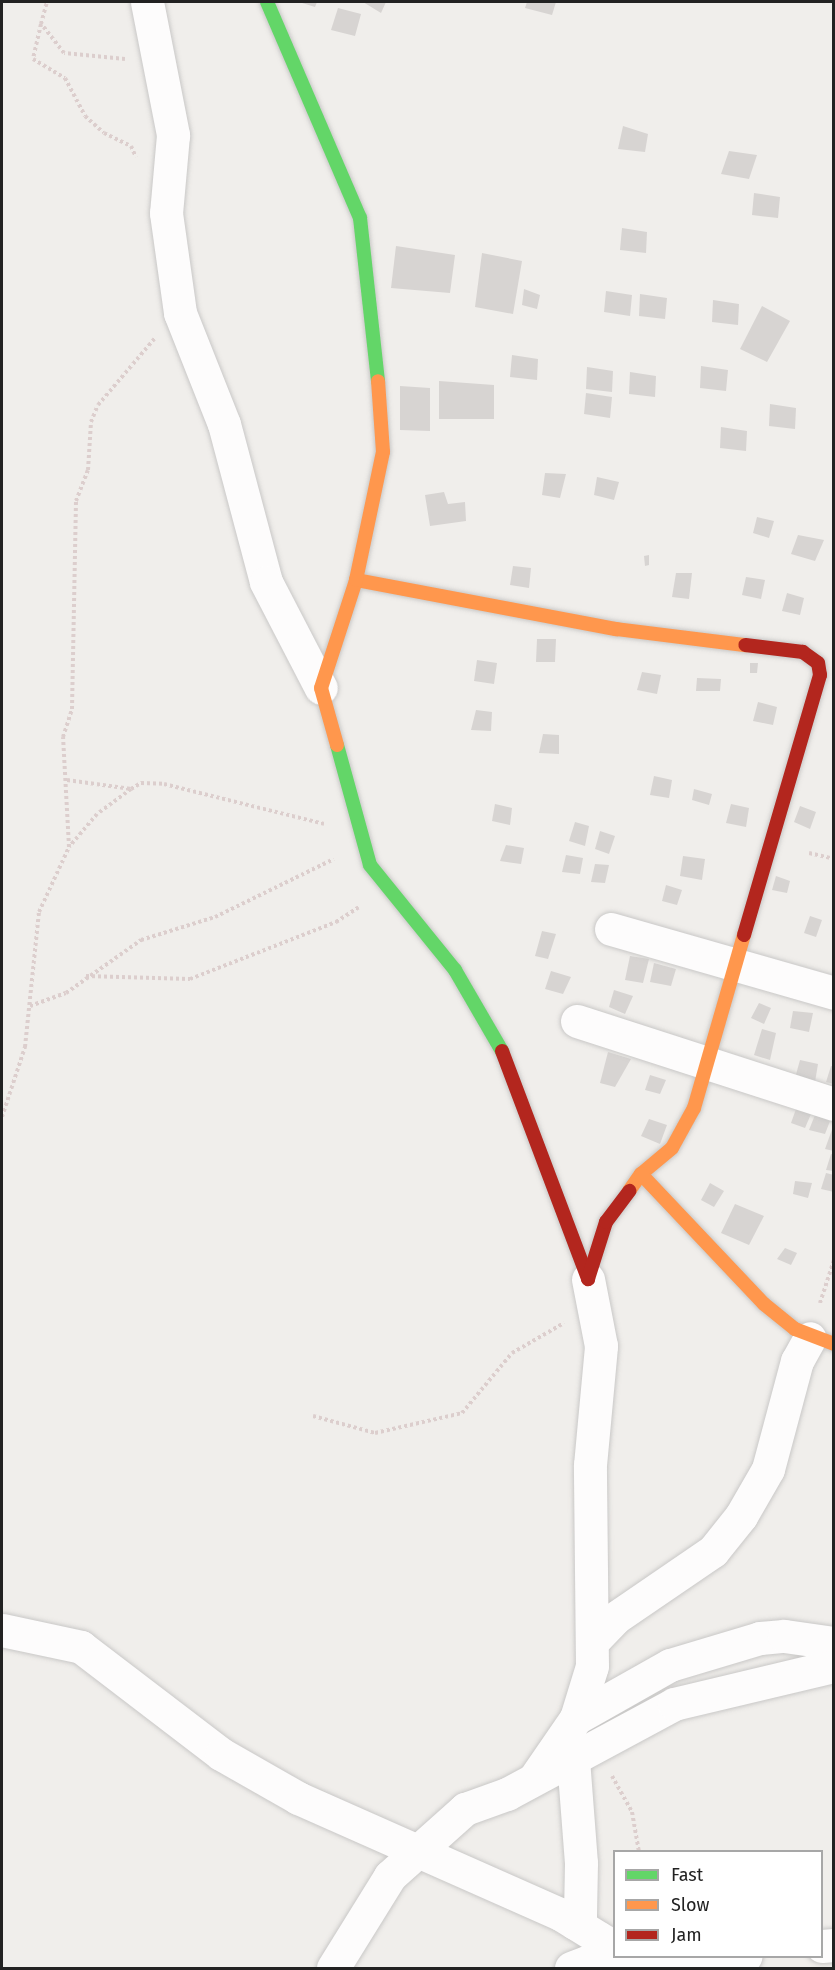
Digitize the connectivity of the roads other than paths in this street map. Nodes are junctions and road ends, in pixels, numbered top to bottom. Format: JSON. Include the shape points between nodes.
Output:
{"nodes":[{"id":1,"x":147,"y":2,"type":"edge"},
{"id":2,"x":267,"y":2,"type":"edge"},
{"id":3,"x":356,"y":580,"type":"junction"},
{"id":4,"x":321,"y":688,"type":"junction"},
{"id":5,"x":611,"y":929,"type":"dead end"},
{"id":6,"x":736,"y":966,"type":"junction"},
{"id":7,"x":834,"y":993,"type":"edge"},
{"id":8,"x":577,"y":1021,"type":"dead end"},
{"id":9,"x":707,"y":1067,"type":"junction"},
{"id":10,"x":834,"y":1104,"type":"edge"},
{"id":11,"x":641,"y":1174,"type":"junction"},
{"id":12,"x":591,"y":1292,"type":"junction"},
{"id":13,"x":822,"y":1341,"type":"edge"},
{"id":14,"x":2,"y":1630,"type":"edge"},
{"id":15,"x":592,"y":1642,"type":"junction"},
{"id":16,"x":834,"y":1643,"type":"edge"},
{"id":17,"x":834,"y":1666,"type":"edge"},
{"id":18,"x":576,"y":1718,"type":"junction"},
{"id":19,"x":586,"y":1751,"type":"junction"},
{"id":20,"x":534,"y":1780,"type":"junction"},
{"id":21,"x":412,"y":1852,"type":"junction"},
{"id":22,"x":575,"y":1923,"type":"junction"},
{"id":23,"x":613,"y":1946,"type":"edge"},
{"id":24,"x":613,"y":1957,"type":"edge"},
{"id":25,"x":641,"y":1958,"type":"edge"},
{"id":26,"x":727,"y":1958,"type":"edge"},
{"id":27,"x":333,"y":1968,"type":"edge"},
{"id":28,"x":572,"y":1968,"type":"edge"}],
"edges":[{"from":1,"to":4,"type":"street","via":[[173,135],[166,213],[178,306],[190,349],[224,424],[266,582]]},
{"from":2,"to":3,"type":"street","via":[[360,218],[371,289],[383,452]]},
{"from":3,"to":4,"type":"street"},
{"from":3,"to":6,"type":"street","via":[[616,628],[812,656],[820,675]]},
{"from":4,"to":12,"type":"street","via":[[370,865],[456,970],[510,1066]]},
{"from":5,"to":6,"type":"street"},
{"from":6,"to":7,"type":"street"},
{"from":6,"to":9,"type":"street"},
{"from":8,"to":9,"type":"street"},
{"from":9,"to":10,"type":"street"},
{"from":9,"to":11,"type":"street","via":[[694,1108],[672,1148]]},
{"from":11,"to":12,"type":"street","via":[[606,1222]]},
{"from":11,"to":13,"type":"street","via":[[764,1304]]},
{"from":12,"to":15,"type":"street","via":[[601,1346],[590,1465]]},
{"from":13,"to":15,"type":"street","via":[[797,1361],[768,1469],[741,1516],[713,1551],[615,1618]]},
{"from":14,"to":21,"type":"street","via":[[81,1647],[221,1754]]},
{"from":15,"to":18,"type":"street","via":[[592,1666]]},
{"from":16,"to":18,"type":"street","via":[[772,1637],[681,1662]]},
{"from":17,"to":19,"type":"street","via":[[674,1704]]},
{"from":18,"to":20,"type":"street"},
{"from":19,"to":20,"type":"street"},
{"from":19,"to":22,"type":"street","via":[[580,1917]]},
{"from":20,"to":21,"type":"street","via":[[465,1809]]},
{"from":21,"to":22,"type":"street"},
{"from":21,"to":27,"type":"street","via":[[390,1876]]},
{"from":22,"to":23,"type":"street"},
{"from":24,"to":28,"type":"street"},
{"from":25,"to":26,"type":"street","via":[[665,1965]]}]}
